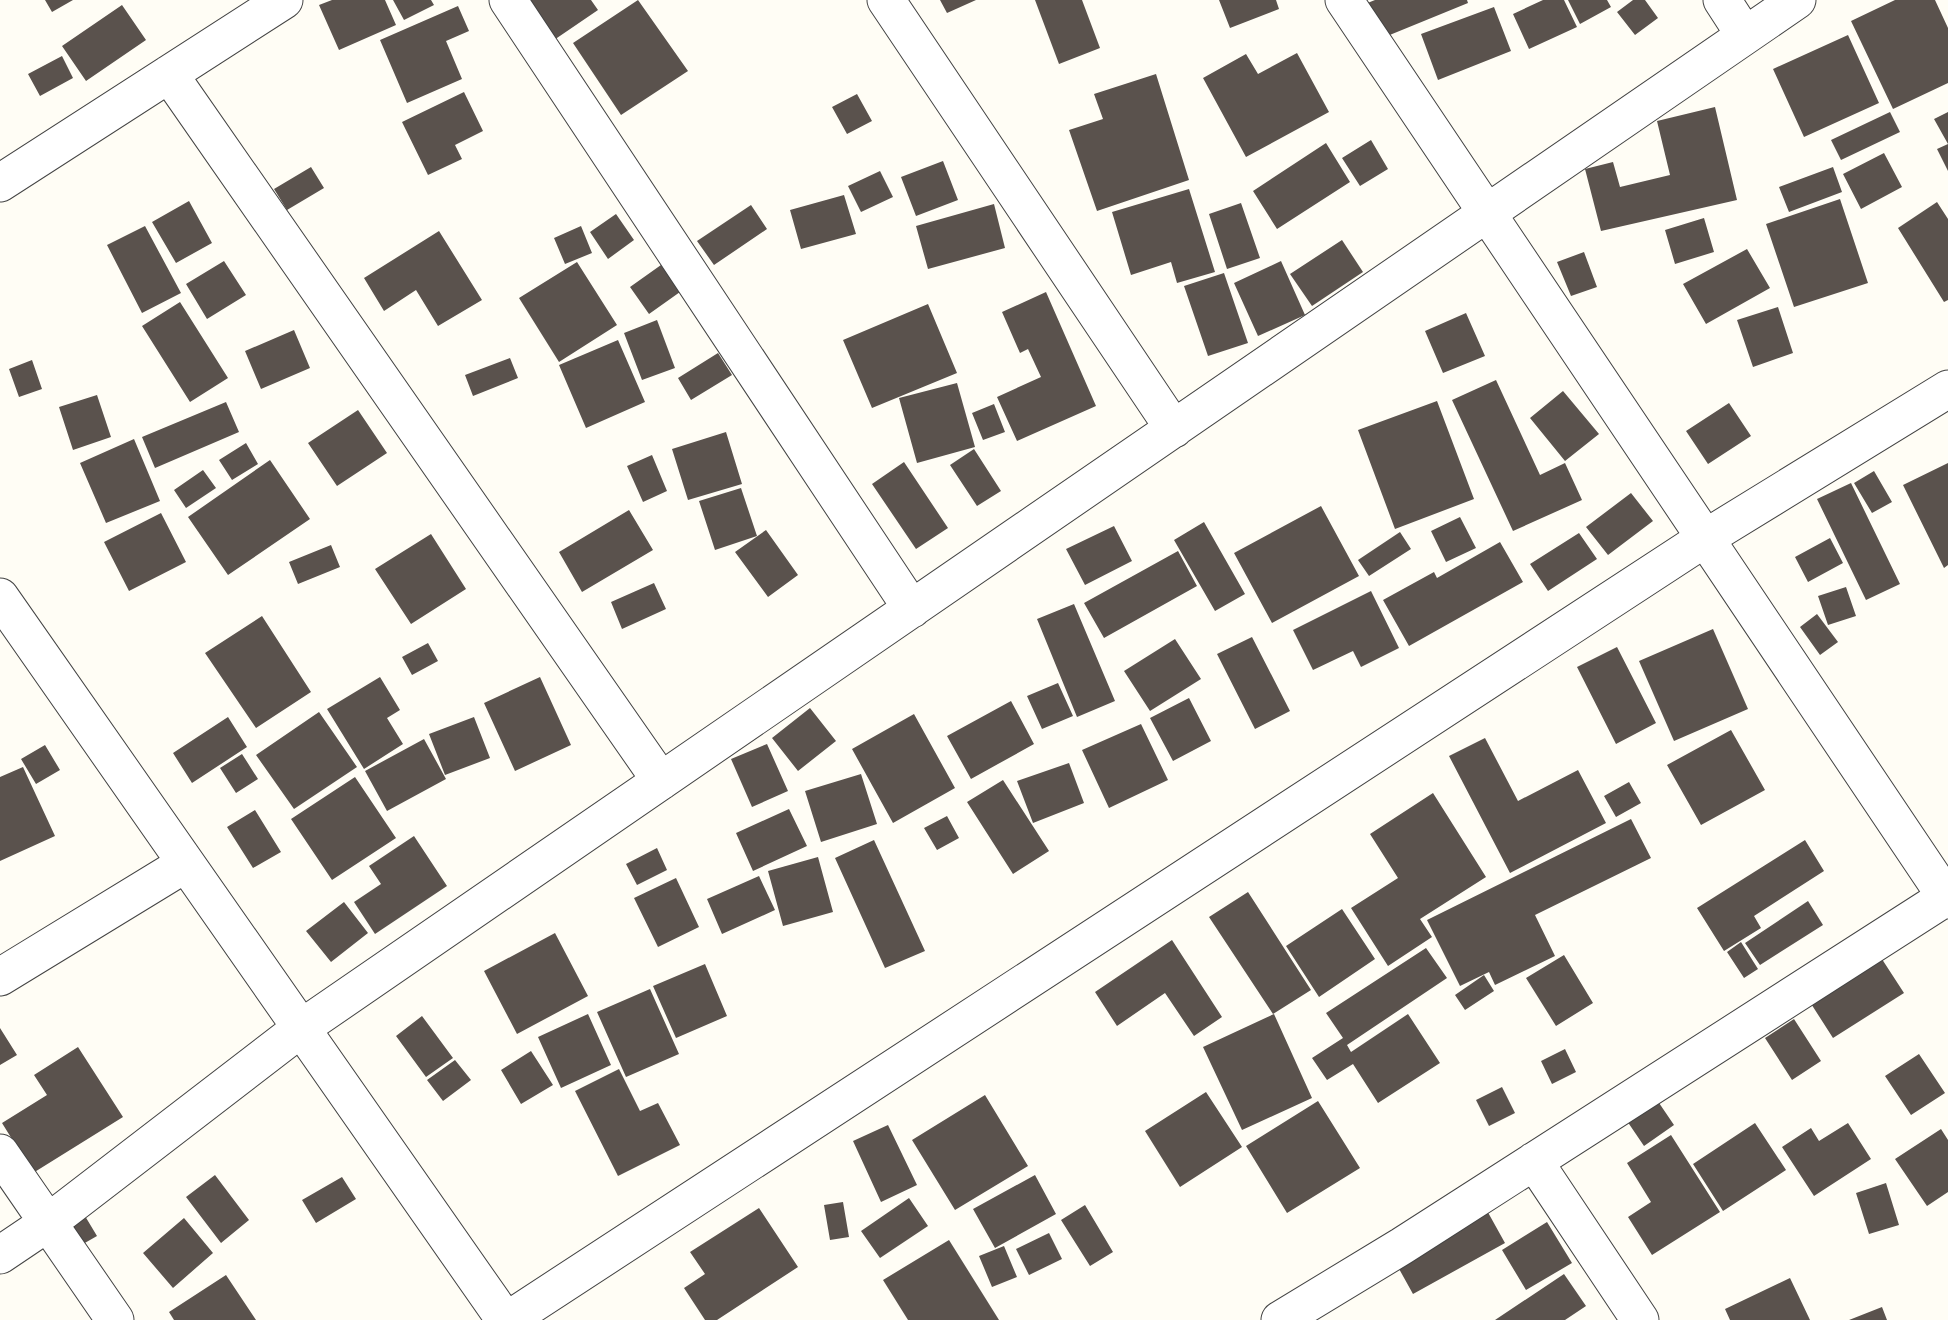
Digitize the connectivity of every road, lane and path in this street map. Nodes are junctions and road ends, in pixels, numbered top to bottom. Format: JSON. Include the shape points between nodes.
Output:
{"nodes":[{"id":1,"x":284,"y":0,"type":"edge"},
{"id":2,"x":508,"y":0,"type":"edge"},
{"id":3,"x":886,"y":0,"type":"edge"},
{"id":4,"x":1344,"y":0,"type":"edge"},
{"id":5,"x":1722,"y":0,"type":"edge"},
{"id":6,"x":1797,"y":0,"type":"edge"},
{"id":7,"x":1744,"y":34,"type":"junction"},
{"id":8,"x":169,"y":74,"type":"junction"},
{"id":9,"x":0,"y":183,"type":"edge"},
{"id":10,"x":1487,"y":213,"type":"junction"},
{"id":11,"x":1948,"y":388,"type":"edge"},
{"id":12,"x":1174,"y":429,"type":"junction"},
{"id":13,"x":1704,"y":540,"type":"junction"},
{"id":14,"x":0,"y":597,"type":"edge"},
{"id":15,"x":912,"y":609,"type":"junction"},
{"id":16,"x":661,"y":781,"type":"junction"},
{"id":17,"x":185,"y":864,"type":"junction"},
{"id":18,"x":1947,"y":899,"type":"edge"},
{"id":19,"x":0,"y":977,"type":"edge"},
{"id":20,"x":300,"y":1029,"type":"junction"},
{"id":21,"x":0,"y":1153,"type":"edge"},
{"id":22,"x":1534,"y":1161,"type":"junction"},
{"id":23,"x":49,"y":1222,"type":"junction"},
{"id":24,"x":0,"y":1255,"type":"edge"},
{"id":25,"x":116,"y":1320,"type":"edge"},
{"id":26,"x":507,"y":1320,"type":"edge"},
{"id":27,"x":1280,"y":1320,"type":"edge"},
{"id":28,"x":1640,"y":1320,"type":"edge"}],
"edges":[{"from":1,"to":8,"type":"street"},
{"from":2,"to":15,"type":"street"},
{"from":3,"to":12,"type":"street"},
{"from":4,"to":10,"type":"street"},
{"from":5,"to":7,"type":"street"},
{"from":6,"to":7,"type":"street"},
{"from":7,"to":10,"type":"street"},
{"from":8,"to":9,"type":"street"},
{"from":8,"to":16,"type":"street"},
{"from":10,"to":12,"type":"street"},
{"from":10,"to":13,"type":"street"},
{"from":11,"to":13,"type":"street"},
{"from":12,"to":15,"type":"street"},
{"from":13,"to":18,"type":"street"},
{"from":13,"to":26,"type":"street"},
{"from":14,"to":17,"type":"street"},
{"from":15,"to":16,"type":"street"},
{"from":16,"to":20,"type":"street"},
{"from":17,"to":19,"type":"street"},
{"from":17,"to":20,"type":"street"},
{"from":18,"to":22,"type":"street"},
{"from":20,"to":23,"type":"street"},
{"from":20,"to":26,"type":"street"},
{"from":21,"to":23,"type":"street"},
{"from":22,"to":27,"type":"street"},
{"from":22,"to":28,"type":"street"},
{"from":23,"to":24,"type":"street"},
{"from":23,"to":25,"type":"street"}]}
